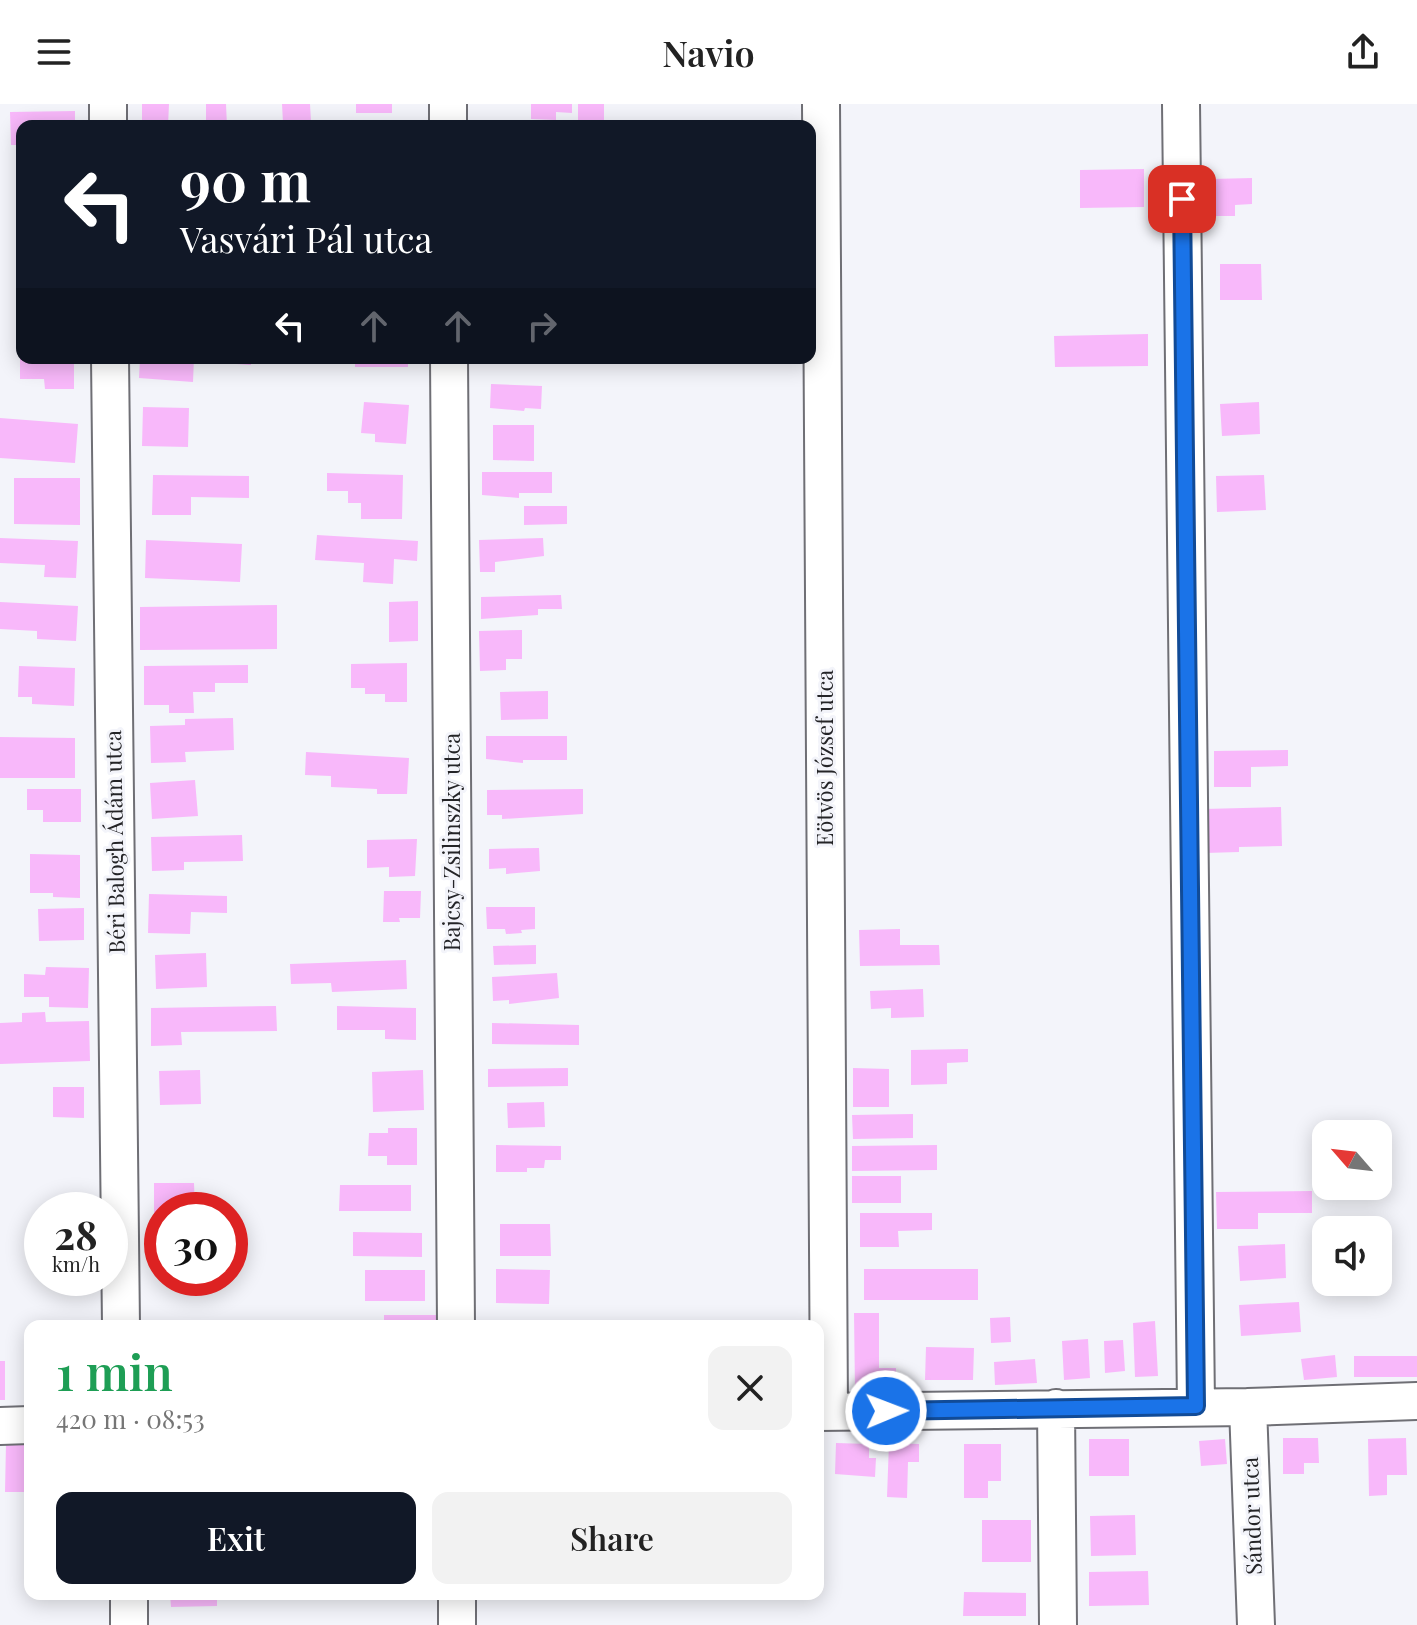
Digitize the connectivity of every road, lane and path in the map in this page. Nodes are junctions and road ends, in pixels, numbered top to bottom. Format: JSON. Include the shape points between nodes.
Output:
{"nodes":[{"id":1,"x":821,"y":104,"type":"edge"},
{"id":2,"x":1181,"y":104,"type":"edge"},
{"id":3,"x":110,"y":364,"type":"edge"},
{"id":4,"x":449,"y":364,"type":"edge"},
{"id":5,"x":121,"y":1320,"type":"edge"},
{"id":6,"x":456,"y":1320,"type":"edge"},
{"id":7,"x":824,"y":1320,"type":"edge"},
{"id":8,"x":1417,"y":1401,"type":"edge"},
{"id":9,"x":1196,"y":1406,"type":"junction"},
{"id":10,"x":1248,"y":1407,"type":"junction"},
{"id":11,"x":1056,"y":1408,"type":"junction"},
{"id":12,"x":824,"y":1412,"type":"edge"},
{"id":13,"x":24,"y":1425,"type":"edge"},
{"id":14,"x":0,"y":1426,"type":"edge"},
{"id":15,"x":129,"y":1600,"type":"edge"},
{"id":16,"x":457,"y":1600,"type":"edge"},
{"id":17,"x":129,"y":1625,"type":"edge"},
{"id":18,"x":457,"y":1625,"type":"edge"},
{"id":19,"x":1058,"y":1625,"type":"edge"},
{"id":20,"x":1256,"y":1625,"type":"edge"}],
"edges":[{"from":1,"to":7,"type":"street","name":"Eötvös József utca"},
{"from":2,"to":9,"type":"street"},
{"from":3,"to":5,"type":"street","name":"Béri Balogh Ádám utca"},
{"from":4,"to":6,"type":"street","name":"Bajcsy-Zsilinszky utca"},
{"from":8,"to":10,"type":"street"},
{"from":9,"to":10,"type":"street"},
{"from":9,"to":11,"type":"street"},
{"from":10,"to":20,"type":"street","name":"Sándor utca"},
{"from":11,"to":12,"type":"street"},
{"from":11,"to":19,"type":"street"},
{"from":13,"to":14,"type":"street"},
{"from":15,"to":17,"type":"street"},
{"from":16,"to":18,"type":"street"}]}
